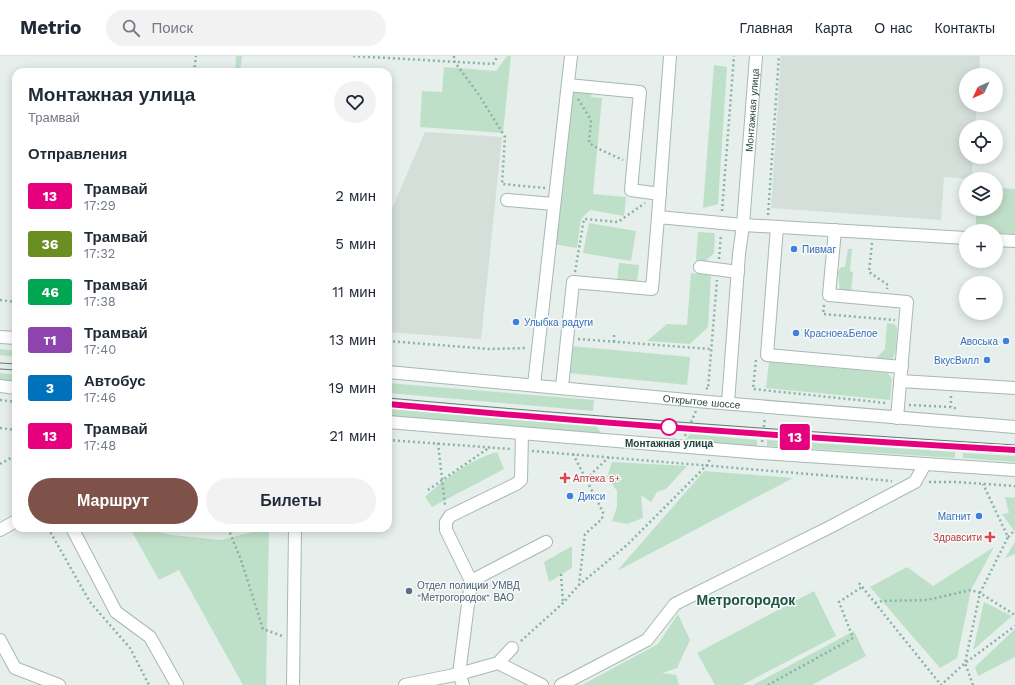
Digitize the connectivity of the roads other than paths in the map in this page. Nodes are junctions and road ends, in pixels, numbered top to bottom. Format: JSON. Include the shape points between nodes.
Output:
{"nodes":[{"id":1,"x":571,"y":56,"type":"edge"},
{"id":2,"x":670,"y":56,"type":"edge"},
{"id":3,"x":756,"y":56,"type":"edge"},
{"id":4,"x":569,"y":85,"type":"junction"},
{"id":5,"x":660,"y":194,"type":"junction"},
{"id":6,"x":506,"y":200,"type":"dead end"},
{"id":7,"x":554,"y":204,"type":"junction"},
{"id":8,"x":658,"y":217,"type":"junction"},
{"id":9,"x":743,"y":225,"type":"junction"},
{"id":10,"x":772,"y":226,"type":"junction"},
{"id":11,"x":835,"y":230,"type":"junction"},
{"id":12,"x":959,"y":238,"type":"edge"},
{"id":13,"x":1003,"y":240,"type":"edge"},
{"id":14,"x":1015,"y":241,"type":"edge"},
{"id":15,"x":700,"y":267,"type":"dead end"},
{"id":16,"x":738,"y":272,"type":"junction"},
{"id":17,"x":0,"y":337,"type":"edge"},
{"id":18,"x":12,"y":338,"type":"edge"},
{"id":19,"x":902,"y":367,"type":"junction"},
{"id":20,"x":392,"y":372,"type":"edge"},
{"id":21,"x":900,"y":381,"type":"junction"},
{"id":22,"x":534,"y":385,"type":"junction"},
{"id":23,"x":0,"y":386,"type":"edge"},
{"id":24,"x":562,"y":387,"type":"junction"},
{"id":25,"x":12,"y":388,"type":"edge"},
{"id":26,"x":1015,"y":388,"type":"edge"},
{"id":27,"x":728,"y":403,"type":"junction"},
{"id":28,"x":897,"y":418,"type":"junction"},
{"id":29,"x":392,"y":422,"type":"edge"},
{"id":30,"x":1015,"y":427,"type":"edge"},
{"id":31,"x":522,"y":434,"type":"junction"},
{"id":32,"x":925,"y":464,"type":"junction"},
{"id":33,"x":1015,"y":470,"type":"edge"},
{"id":34,"x":12,"y":523,"type":"edge"},
{"id":35,"x":0,"y":530,"type":"edge"},
{"id":36,"x":74,"y":532,"type":"edge"},
{"id":37,"x":295,"y":532,"type":"edge"},
{"id":38,"x":546,"y":542,"type":"dead end"},
{"id":39,"x":471,"y":581,"type":"junction"},
{"id":40,"x":0,"y":640,"type":"edge"},
{"id":41,"x":512,"y":648,"type":"road end"},
{"id":42,"x":498,"y":664,"type":"junction"},
{"id":43,"x":461,"y":679,"type":"edge"},
{"id":44,"x":59,"y":685,"type":"edge"},
{"id":45,"x":177,"y":685,"type":"edge"},
{"id":46,"x":293,"y":685,"type":"edge"},
{"id":47,"x":405,"y":685,"type":"edge"},
{"id":48,"x":542,"y":685,"type":"edge"},
{"id":49,"x":561,"y":685,"type":"edge"}],
"edges":[{"from":1,"to":4,"type":"street"},
{"from":2,"to":5,"type":"street"},
{"from":3,"to":9,"type":"street","name":"Монтажная улица"},
{"from":4,"to":5,"type":"street","via":[[640,92],[631,190]]},
{"from":4,"to":7,"type":"street"},
{"from":5,"to":8,"type":"street"},
{"from":6,"to":7,"type":"street"},
{"from":7,"to":22,"type":"street"},
{"from":8,"to":9,"type":"street"},
{"from":8,"to":24,"type":"street","via":[[652,289],[573,282]]},
{"from":9,"to":10,"type":"street"},
{"from":9,"to":16,"type":"street","name":"Монтажная улица"},
{"from":10,"to":11,"type":"street"},
{"from":10,"to":19,"type":"street","via":[[767,355]]},
{"from":11,"to":12,"type":"street"},
{"from":11,"to":19,"type":"street","via":[[829,295],[907,302]]},
{"from":13,"to":14,"type":"street"},
{"from":15,"to":16,"type":"street"},
{"from":16,"to":27,"type":"street","name":"Монтажная улица"},
{"from":17,"to":18,"type":"street"},
{"from":19,"to":21,"type":"street"},
{"from":20,"to":22,"type":"street","name":"Открытое шоссе"},
{"from":21,"to":26,"type":"street"},
{"from":21,"to":28,"type":"street"},
{"from":22,"to":24,"type":"street","name":"Открытое шоссе"},
{"from":23,"to":25,"type":"street"},
{"from":24,"to":27,"type":"street","name":"Открытое шоссе"},
{"from":27,"to":28,"type":"street","name":"Открытое шоссе"},
{"from":28,"to":30,"type":"street","name":"Открытое шоссе"},
{"from":29,"to":31,"type":"street"},
{"from":31,"to":32,"type":"street"},
{"from":31,"to":39,"type":"street","via":[[521,480],[450,516],[446,522],[446,530]]},
{"from":32,"to":33,"type":"street"},
{"from":32,"to":49,"type":"street","via":[[915,482],[675,604],[647,640]]},
{"from":34,"to":35,"type":"street"},
{"from":36,"to":45,"type":"street","via":[[116,612],[150,638]]},
{"from":37,"to":46,"type":"street"},
{"from":38,"to":39,"type":"street"},
{"from":39,"to":43,"type":"street"},
{"from":40,"to":44,"type":"street","via":[[15,668]]},
{"from":41,"to":42,"type":"street"},
{"from":42,"to":43,"type":"street"},
{"from":42,"to":48,"type":"street"},
{"from":43,"to":47,"type":"street"}]}
